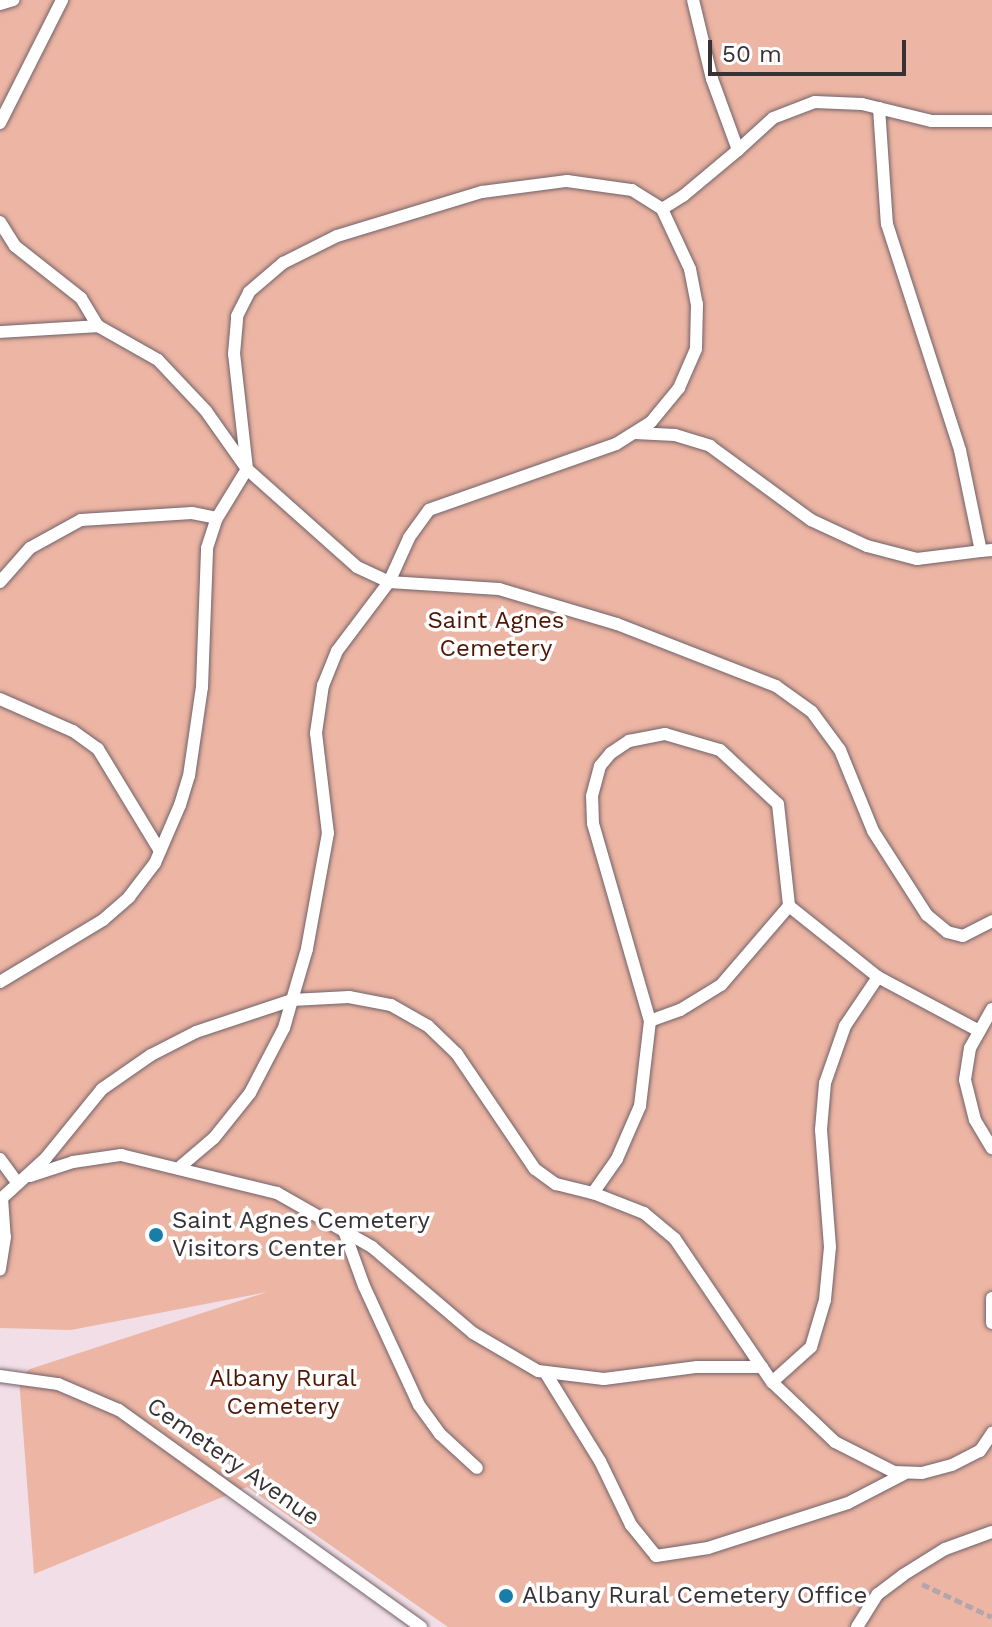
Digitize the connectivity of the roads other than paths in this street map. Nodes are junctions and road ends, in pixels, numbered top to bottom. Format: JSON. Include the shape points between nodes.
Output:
{"nodes":[{"id":1,"x":13,"y":0,"type":"edge"},
{"id":2,"x":62,"y":0,"type":"edge"},
{"id":3,"x":693,"y":0,"type":"edge"},
{"id":4,"x":0,"y":4,"type":"edge"},
{"id":5,"x":3,"y":104,"type":"edge"},
{"id":6,"x":879,"y":108,"type":"junction"},
{"id":7,"x":992,"y":121,"type":"edge"},
{"id":8,"x":0,"y":123,"type":"edge"},
{"id":9,"x":738,"y":150,"type":"junction"},
{"id":10,"x":662,"y":209,"type":"junction"},
{"id":11,"x":0,"y":222,"type":"edge"},
{"id":12,"x":98,"y":326,"type":"junction"},
{"id":13,"x":0,"y":332,"type":"edge"},
{"id":14,"x":635,"y":433,"type":"junction"},
{"id":15,"x":247,"y":469,"type":"junction"},
{"id":16,"x":217,"y":518,"type":"junction"},
{"id":17,"x":987,"y":550,"type":"edge"},
{"id":18,"x":0,"y":582,"type":"edge"},
{"id":19,"x":389,"y":582,"type":"junction"},
{"id":20,"x":0,"y":699,"type":"edge"},
{"id":21,"x":160,"y":851,"type":"junction"},
{"id":22,"x":789,"y":906,"type":"junction"},
{"id":23,"x":992,"y":921,"type":"edge"},
{"id":24,"x":878,"y":977,"type":"junction"},
{"id":25,"x":0,"y":982,"type":"edge"},
{"id":26,"x":292,"y":1000,"type":"junction"},
{"id":27,"x":992,"y":1009,"type":"edge"},
{"id":28,"x":650,"y":1021,"type":"junction"},
{"id":29,"x":979,"y":1031,"type":"junction"},
{"id":30,"x":992,"y":1148,"type":"edge"},
{"id":31,"x":0,"y":1159,"type":"edge"},
{"id":32,"x":181,"y":1166,"type":"junction"},
{"id":33,"x":16,"y":1181,"type":"junction"},
{"id":34,"x":593,"y":1193,"type":"junction"},
{"id":35,"x":343,"y":1228,"type":"junction"},
{"id":36,"x":0,"y":1270,"type":"edge"},
{"id":37,"x":992,"y":1298,"type":"edge"},
{"id":38,"x":992,"y":1323,"type":"edge"},
{"id":39,"x":762,"y":1367,"type":"junction"},
{"id":40,"x":545,"y":1372,"type":"junction"},
{"id":41,"x":0,"y":1376,"type":"edge"},
{"id":42,"x":772,"y":1382,"type":"junction"},
{"id":43,"x":992,"y":1433,"type":"edge"},
{"id":44,"x":477,"y":1468,"type":"dead end"},
{"id":45,"x":904,"y":1474,"type":"junction"},
{"id":46,"x":992,"y":1532,"type":"edge"},
{"id":47,"x":421,"y":1627,"type":"edge"},
{"id":48,"x":857,"y":1627,"type":"edge"}],
"edges":[{"from":1,"to":4,"type":"lane"},
{"from":2,"to":5,"type":"lane"},
{"from":3,"to":9,"type":"lane","via":[[712,79]]},
{"from":5,"to":8,"type":"lane"},
{"from":6,"to":7,"type":"lane","via":[[932,121]]},
{"from":6,"to":9,"type":"lane","via":[[803,103],[773,118]]},
{"from":6,"to":17,"type":"lane","via":[[887,224]]},
{"from":9,"to":10,"type":"lane"},
{"from":10,"to":14,"type":"lane","via":[[690,269],[699,332],[692,365],[679,388]]},
{"from":10,"to":15,"type":"lane","via":[[632,190],[605,185],[567,181],[519,186],[370,223],[283,263],[249,292],[237,316],[234,377]]},
{"from":11,"to":12,"type":"lane","via":[[15,246],[81,298]]},
{"from":12,"to":13,"type":"lane"},
{"from":12,"to":15,"type":"lane","via":[[158,360],[206,411]]},
{"from":14,"to":17,"type":"lane","via":[[675,435],[710,446],[811,520],[867,546],[917,559]]},
{"from":14,"to":19,"type":"lane","via":[[597,452],[439,503],[420,518]]},
{"from":15,"to":16,"type":"lane"},
{"from":15,"to":19,"type":"lane","via":[[357,567]]},
{"from":16,"to":18,"type":"lane","via":[[192,513],[81,520],[30,548]]},
{"from":16,"to":21,"type":"lane","via":[[204,566],[202,687],[189,776]]},
{"from":19,"to":23,"type":"lane","via":[[499,589],[617,624],[776,686],[812,712],[834,740],[873,831],[927,915],[947,932],[963,936]]},
{"from":19,"to":26,"type":"lane","via":[[337,651],[323,685],[316,733],[328,833]]},
{"from":20,"to":21,"type":"lane","via":[[73,731],[98,749]]},
{"from":21,"to":25,"type":"lane","via":[[117,909]]},
{"from":22,"to":24,"type":"lane"},
{"from":22,"to":28,"type":"lane","via":[[721,985]]},
{"from":22,"to":28,"type":"lane","via":[[778,804],[742,766],[709,744],[665,734],[629,741],[611,753],[594,782],[593,823]]},
{"from":24,"to":29,"type":"lane"},
{"from":24,"to":42,"type":"lane","via":[[852,1012],[825,1083],[821,1130],[830,1247],[825,1300],[811,1347]]},
{"from":26,"to":32,"type":"lane","via":[[279,1039],[250,1093],[214,1138]]},
{"from":26,"to":33,"type":"lane","via":[[196,1032],[127,1069],[84,1108],[46,1158]]},
{"from":26,"to":34,"type":"lane","via":[[349,997],[410,1014],[457,1054],[535,1169],[556,1184]]},
{"from":27,"to":29,"type":"lane"},
{"from":28,"to":34,"type":"lane","via":[[640,1106],[617,1159]]},
{"from":29,"to":30,"type":"lane","via":[[965,1080],[975,1120]]},
{"from":31,"to":33,"type":"lane"},
{"from":32,"to":33,"type":"lane","via":[[103,1155]]},
{"from":32,"to":35,"type":"lane","via":[[265,1189]]},
{"from":33,"to":36,"type":"lane","via":[[0,1204],[5,1237]]},
{"from":34,"to":39,"type":"lane","via":[[631,1206],[668,1233],[710,1285]]},
{"from":35,"to":40,"type":"lane","via":[[412,1276],[473,1333]]},
{"from":35,"to":44,"type":"lane","via":[[419,1405],[440,1434]]},
{"from":37,"to":38,"type":"lane"},
{"from":39,"to":40,"type":"lane","via":[[697,1367],[604,1379]]},
{"from":39,"to":42,"type":"lane"},
{"from":40,"to":45,"type":"lane","via":[[600,1461],[631,1525],[656,1556],[708,1548],[848,1503]]},
{"from":41,"to":47,"type":"lane","name":"Cemetery Avenue","via":[[58,1384],[119,1410]]},
{"from":42,"to":45,"type":"lane","via":[[835,1442]]},
{"from":43,"to":45,"type":"lane","via":[[970,1458]]},
{"from":46,"to":48,"type":"lane","via":[[945,1549],[903,1575],[878,1594]]}]}
